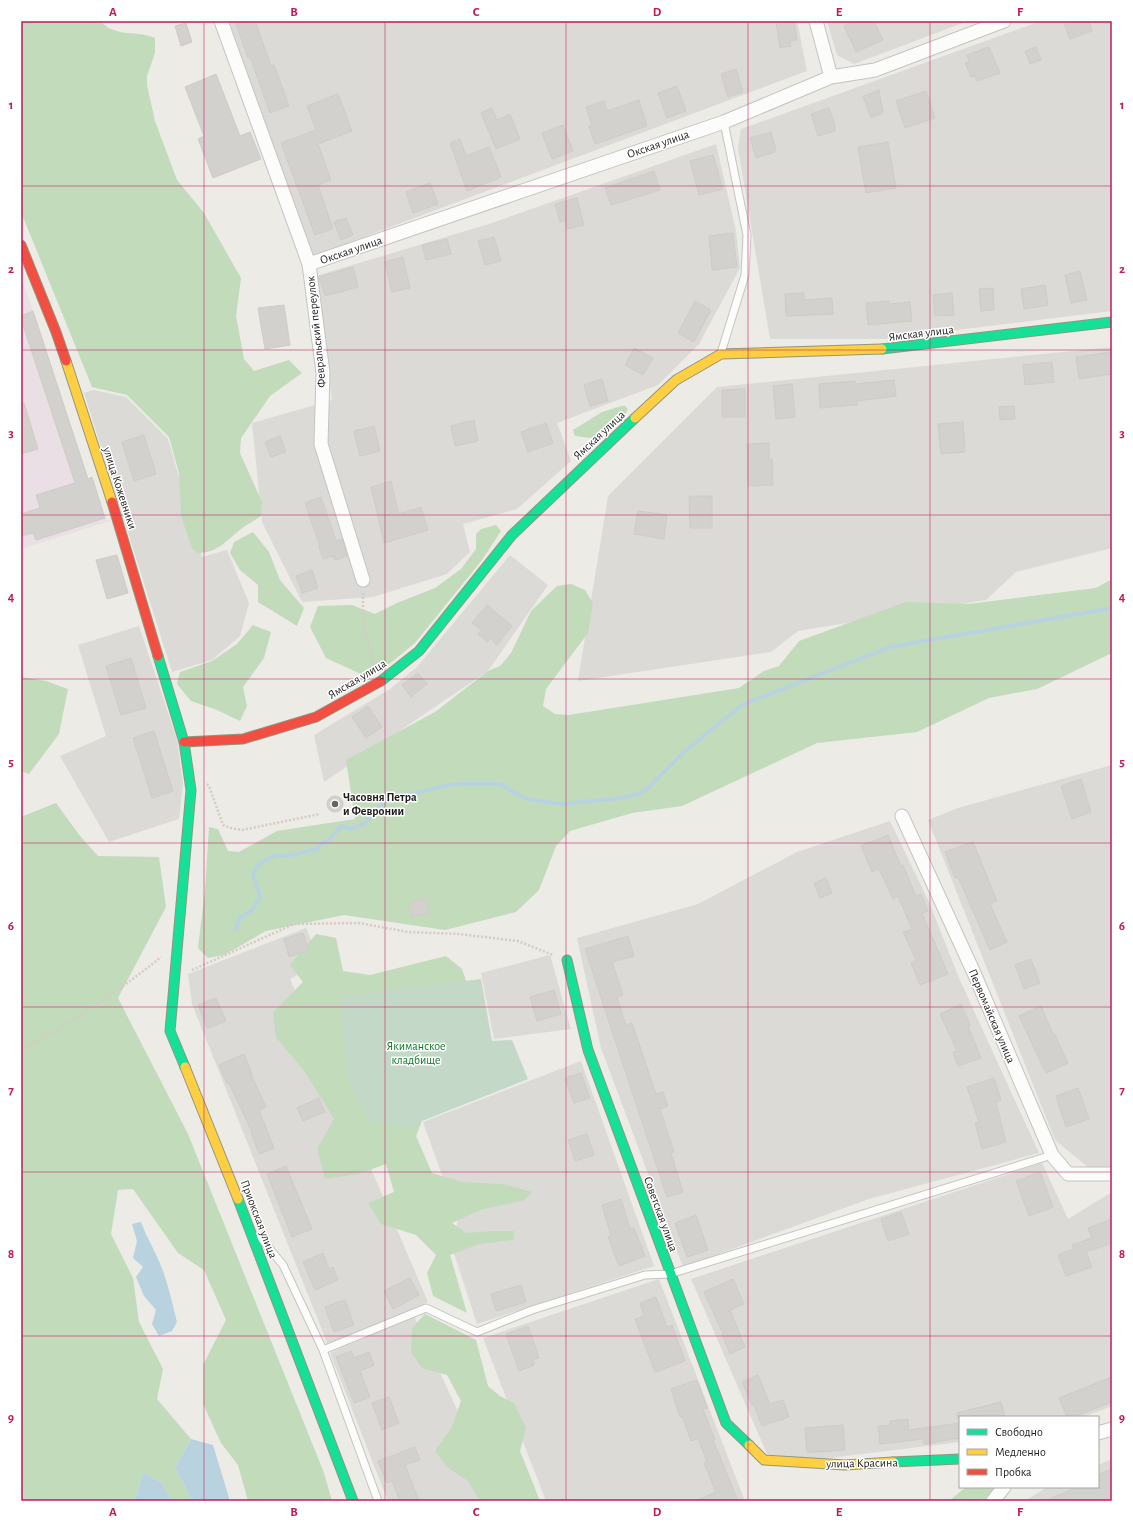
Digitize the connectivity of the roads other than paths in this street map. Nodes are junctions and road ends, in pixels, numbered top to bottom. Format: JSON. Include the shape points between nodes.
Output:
{"nodes":[{"id":1,"x":221,"y":21,"type":"edge"},
{"id":2,"x":816,"y":21,"type":"edge"},
{"id":3,"x":1004,"y":21,"type":"edge"},
{"id":4,"x":831,"y":76,"type":"junction"},
{"id":5,"x":724,"y":122,"type":"junction"},
{"id":6,"x":21,"y":245,"type":"edge"},
{"id":7,"x":309,"y":264,"type":"junction"},
{"id":8,"x":1112,"y":322,"type":"edge"},
{"id":9,"x":721,"y":354,"type":"junction"},
{"id":10,"x":363,"y":580,"type":"road end"},
{"id":11,"x":184,"y":742,"type":"junction"},
{"id":12,"x":188,"y":773,"type":"joint"},
{"id":13,"x":902,"y":816,"type":"dead end"},
{"id":14,"x":567,"y":960,"type":"road end"},
{"id":15,"x":1052,"y":1155,"type":"junction"},
{"id":16,"x":1112,"y":1174,"type":"edge"},
{"id":17,"x":246,"y":1219,"type":"junction"},
{"id":18,"x":670,"y":1274,"type":"junction"},
{"id":19,"x":323,"y":1350,"type":"junction"},
{"id":20,"x":1112,"y":1429,"type":"edge"},
{"id":21,"x":1099,"y":1433,"type":"edge"},
{"id":22,"x":959,"y":1459,"type":"edge"},
{"id":23,"x":764,"y":1460,"type":"joint"},
{"id":24,"x":1003,"y":1488,"type":"edge"},
{"id":25,"x":353,"y":1501,"type":"edge"},
{"id":26,"x":378,"y":1501,"type":"edge"},
{"id":27,"x":993,"y":1501,"type":"edge"}],
"edges":[{"from":1,"to":7,"type":"street","name":"Февральский переулок"},
{"from":2,"to":4,"type":"street"},
{"from":3,"to":4,"type":"street","name":"Окская улица","via":[[875,70]]},
{"from":4,"to":5,"type":"street","name":"Окская улица"},
{"from":5,"to":7,"type":"street","name":"Окская улица"},
{"from":5,"to":9,"type":"lane","via":[[747,235],[745,276]]},
{"from":6,"to":11,"type":"street","name":"улица Кожевники","via":[[56,332],[113,504]]},
{"from":7,"to":10,"type":"street","name":"Февральский переулок","via":[[322,373],[321,444]]},
{"from":8,"to":9,"type":"street","name":"Ямская улица","via":[[885,349]]},
{"from":9,"to":11,"type":"street","name":"Ямская улица","via":[[676,380],[585,464],[512,535],[419,651],[379,682],[316,717],[243,739]]},
{"from":11,"to":12,"type":"street","name":"улица Кожевники"},
{"from":12,"to":17,"type":"street","name":"Приокская улица","via":[[191,790],[170,1031]]},
{"from":13,"to":15,"type":"street","name":"Первомайская улица","via":[[974,973]]},
{"from":14,"to":18,"type":"street","name":"Советская улица","via":[[588,1050]]},
{"from":15,"to":16,"type":"street","name":"Первомайская улица","via":[[1068,1174]]},
{"from":15,"to":18,"type":"lane"},
{"from":17,"to":19,"type":"lane","via":[[283,1265]]},
{"from":17,"to":25,"type":"street","name":"Приокская улица"},
{"from":18,"to":19,"type":"lane","via":[[645,1275],[532,1310],[477,1332],[426,1308]]},
{"from":18,"to":23,"type":"street","name":"Советская улица","via":[[726,1423]]},
{"from":19,"to":26,"type":"lane"},
{"from":20,"to":21,"type":"street"},
{"from":22,"to":23,"type":"street","name":"улица Красина","via":[[845,1465]]},
{"from":24,"to":27,"type":"street"}]}
